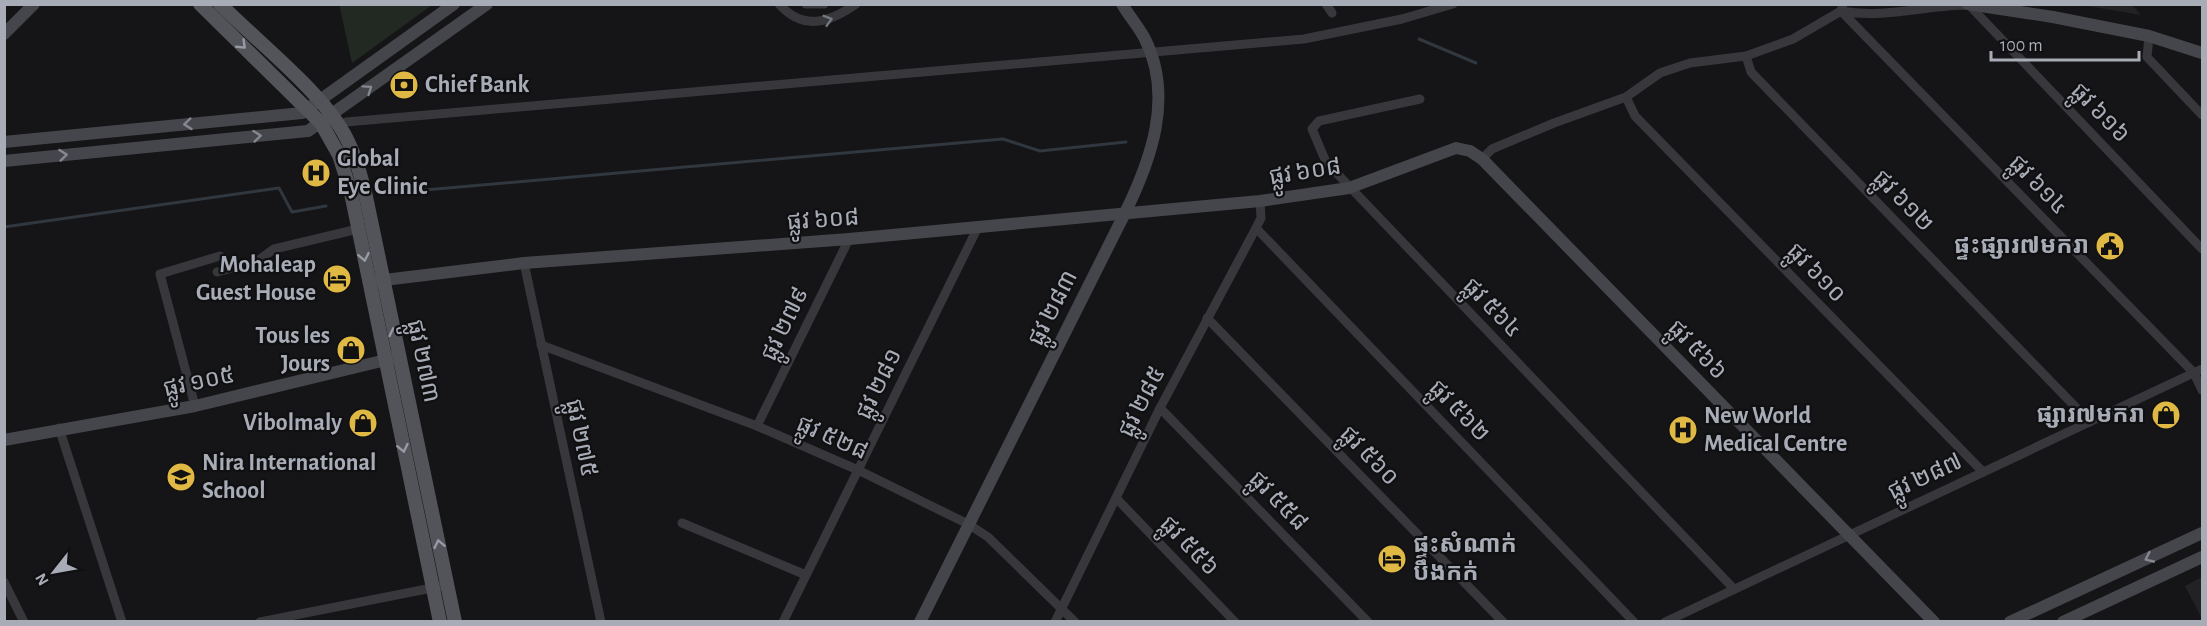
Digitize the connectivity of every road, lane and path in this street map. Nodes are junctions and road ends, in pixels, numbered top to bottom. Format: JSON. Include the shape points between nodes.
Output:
{"nodes":[{"id":1,"x":34,"y":4,"type":"edge"},
{"id":2,"x":200,"y":4,"type":"edge"},
{"id":3,"x":220,"y":4,"type":"edge"},
{"id":4,"x":454,"y":4,"type":"edge"},
{"id":5,"x":487,"y":4,"type":"edge"},
{"id":6,"x":778,"y":4,"type":"edge"},
{"id":7,"x":806,"y":4,"type":"edge"},
{"id":8,"x":824,"y":4,"type":"edge"},
{"id":9,"x":856,"y":4,"type":"edge"},
{"id":10,"x":1122,"y":4,"type":"edge"},
{"id":11,"x":1453,"y":4,"type":"edge"},
{"id":12,"x":1969,"y":5,"type":"edge"},
{"id":13,"x":1842,"y":8,"type":"edge"},
{"id":14,"x":4,"y":34,"type":"edge"},
{"id":15,"x":2149,"y":36,"type":"junction"},
{"id":16,"x":2202,"y":53,"type":"edge"},
{"id":17,"x":1151,"y":54,"type":"junction"},
{"id":18,"x":1746,"y":56,"type":"junction"},
{"id":19,"x":1626,"y":97,"type":"junction"},
{"id":20,"x":1420,"y":99,"type":"dead end"},
{"id":21,"x":313,"y":105,"type":"junction"},
{"id":22,"x":2202,"y":115,"type":"edge"},
{"id":23,"x":330,"y":124,"type":"junction"},
{"id":24,"x":4,"y":142,"type":"edge"},
{"id":25,"x":1482,"y":159,"type":"junction"},
{"id":26,"x":4,"y":161,"type":"edge"},
{"id":27,"x":1349,"y":188,"type":"junction"},
{"id":28,"x":1260,"y":201,"type":"junction"},
{"id":29,"x":1125,"y":213,"type":"junction"},
{"id":30,"x":977,"y":228,"type":"junction"},
{"id":31,"x":1256,"y":228,"type":"junction"},
{"id":32,"x":358,"y":229,"type":"junction"},
{"id":33,"x":849,"y":239,"type":"junction"},
{"id":34,"x":2202,"y":249,"type":"edge"},
{"id":35,"x":220,"y":256,"type":"dead end"},
{"id":36,"x":524,"y":263,"type":"junction"},
{"id":37,"x":217,"y":272,"type":"dead end"},
{"id":38,"x":383,"y":279,"type":"junction"},
{"id":39,"x":369,"y":282,"type":"junction"},
{"id":40,"x":1207,"y":318,"type":"junction"},
{"id":41,"x":541,"y":345,"type":"junction"},
{"id":42,"x":400,"y":357,"type":"junction"},
{"id":43,"x":385,"y":360,"type":"junction"},
{"id":44,"x":2198,"y":371,"type":"edge"},
{"id":45,"x":2202,"y":390,"type":"edge"},
{"id":46,"x":195,"y":405,"type":"junction"},
{"id":47,"x":1160,"y":408,"type":"junction"},
{"id":48,"x":2090,"y":422,"type":"junction"},
{"id":49,"x":757,"y":426,"type":"junction"},
{"id":50,"x":59,"y":428,"type":"junction"},
{"id":51,"x":4,"y":440,"type":"edge"},
{"id":52,"x":858,"y":470,"type":"junction"},
{"id":53,"x":1983,"y":472,"type":"junction"},
{"id":54,"x":425,"y":478,"type":"junction"},
{"id":55,"x":410,"y":480,"type":"junction"},
{"id":56,"x":1116,"y":498,"type":"junction"},
{"id":57,"x":682,"y":523,"type":"dead end"},
{"id":58,"x":968,"y":524,"type":"junction"},
{"id":59,"x":2202,"y":533,"type":"edge"},
{"id":60,"x":1849,"y":535,"type":"junction"},
{"id":61,"x":2202,"y":557,"type":"edge"},
{"id":62,"x":2121,"y":571,"type":"junction"},
{"id":63,"x":806,"y":575,"type":"junction"},
{"id":64,"x":4,"y":582,"type":"edge"},
{"id":65,"x":447,"y":585,"type":"junction"},
{"id":66,"x":433,"y":588,"type":"junction"},
{"id":67,"x":1734,"y":589,"type":"junction"},
{"id":68,"x":2130,"y":591,"type":"junction"},
{"id":69,"x":1061,"y":608,"type":"junction"},
{"id":70,"x":24,"y":621,"type":"edge"},
{"id":71,"x":122,"y":621,"type":"edge"},
{"id":72,"x":260,"y":621,"type":"edge"},
{"id":73,"x":440,"y":621,"type":"edge"},
{"id":74,"x":455,"y":621,"type":"edge"},
{"id":75,"x":601,"y":621,"type":"edge"},
{"id":76,"x":783,"y":621,"type":"edge"},
{"id":77,"x":920,"y":621,"type":"edge"},
{"id":78,"x":1055,"y":621,"type":"edge"},
{"id":79,"x":1075,"y":621,"type":"edge"},
{"id":80,"x":1235,"y":621,"type":"edge"},
{"id":81,"x":1368,"y":621,"type":"edge"},
{"id":82,"x":1503,"y":621,"type":"edge"},
{"id":83,"x":1634,"y":621,"type":"edge"},
{"id":84,"x":1665,"y":621,"type":"edge"},
{"id":85,"x":1934,"y":621,"type":"edge"},
{"id":86,"x":2010,"y":621,"type":"edge"},
{"id":87,"x":2063,"y":621,"type":"edge"}],
"edges":[{"from":1,"to":14,"type":"street"},
{"from":2,"to":21,"type":"main road","one_way":true},
{"from":3,"to":21,"type":"main road"},
{"from":4,"to":21,"type":"street"},
{"from":23,"to":5,"type":"street","one_way":true},
{"from":6,"to":9,"type":"street","one_way":true,"via":[[796,18],[811,23],[825,22]]},
{"from":7,"to":8,"type":"street"},
{"from":10,"to":17,"type":"street","name":"ផ្លូវ ២៨៣"},
{"from":11,"to":17,"type":"street","via":[[1304,39]]},
{"from":12,"to":13,"type":"street","via":[[1865,16]]},
{"from":12,"to":15,"type":"street"},
{"from":12,"to":34,"type":"street","name":"ផ្លូវ ៦១៦"},
{"from":13,"to":18,"type":"street","via":[[1793,39]]},
{"from":13,"to":44,"type":"street","name":"ផ្លូវ ៦១៤"},
{"from":15,"to":16,"type":"street"},
{"from":15,"to":22,"type":"street","via":[[2147,57]]},
{"from":17,"to":23,"type":"street"},
{"from":17,"to":29,"type":"street","name":"ផ្លូវ ២៨៣","via":[[1158,106],[1154,143]]},
{"from":18,"to":19,"type":"street","via":[[1677,67]]},
{"from":18,"to":48,"type":"street","name":"ផ្លូវ ៦១២","via":[[1751,72]]},
{"from":19,"to":25,"type":"street","via":[[1554,123],[1492,150]]},
{"from":19,"to":53,"type":"street","name":"ផ្លូវ ៦១០","via":[[1635,116]]},
{"from":20,"to":27,"type":"street","name":"ផ្លូវ ៥៦៤","via":[[1319,121],[1312,129],[1326,162]]},
{"from":21,"to":23,"type":"main road"},
{"from":21,"to":24,"type":"street","one_way":true,"via":[[302,113]]},
{"from":26,"to":23,"type":"street","one_way":true,"via":[[308,131]]},
{"from":23,"to":32,"type":"main road","name":"ផ្លូវ ២៧៣"},
{"from":23,"to":38,"type":"main road","name":"ផ្លូវ ២៧៣","via":[[359,168]]},
{"from":25,"to":27,"type":"street","name":"ផ្លូវ ៦០៨","via":[[1456,148]]},
{"from":25,"to":60,"type":"street","name":"ផ្លូវ ៥៦៦"},
{"from":27,"to":28,"type":"street","name":"ផ្លូវ ៦០៨"},
{"from":27,"to":67,"type":"street","name":"ផ្លូវ ៥៦៤"},
{"from":28,"to":29,"type":"street","name":"ផ្លូវ ៦០៨"},
{"from":28,"to":31,"type":"street","name":"ផ្លូវ ២៨៥","via":[[1261,218]]},
{"from":29,"to":30,"type":"street","name":"ផ្លូវ ៦០៨"},
{"from":29,"to":58,"type":"street","name":"ផ្លូវ ២៨៣"},
{"from":30,"to":33,"type":"street","name":"ផ្លូវ ៦០៨"},
{"from":30,"to":52,"type":"street","name":"ផ្លូវ ២៨១"},
{"from":31,"to":40,"type":"street","name":"ផ្លូវ ២៨៥"},
{"from":31,"to":83,"type":"street","name":"ផ្លូវ ៥៦២"},
{"from":32,"to":37,"type":"street","via":[[274,249],[256,262]]},
{"from":32,"to":39,"type":"main road","name":"ផ្លូវ ២៧៣","one_way":true},
{"from":33,"to":36,"type":"street","name":"ផ្លូវ ៦០៨"},
{"from":33,"to":49,"type":"street","name":"ផ្លូវ ២៧៩"},
{"from":35,"to":46,"type":"street","via":[[160,274]]},
{"from":36,"to":38,"type":"street","name":"ផ្លូវ ៦០៨"},
{"from":36,"to":41,"type":"street","name":"ផ្លូវ ២៧៥"},
{"from":38,"to":39,"type":"street","name":"ផ្លូវ ៦០៨"},
{"from":42,"to":38,"type":"main road","name":"ផ្លូវ ២៧៣","one_way":true},
{"from":39,"to":43,"type":"main road","name":"ផ្លូវ ២៧៣"},
{"from":40,"to":47,"type":"street","name":"ផ្លូវ ២៨៥"},
{"from":40,"to":82,"type":"street","name":"ផ្លូវ ៥៦០"},
{"from":41,"to":49,"type":"street","name":"ផ្លូវ ៥២៨"},
{"from":41,"to":75,"type":"street","name":"ផ្លូវ ២៧៥"},
{"from":42,"to":43,"type":"street","name":"ផ្លូវ ១០៥"},
{"from":42,"to":54,"type":"main road","name":"ផ្លូវ ២៧៣"},
{"from":43,"to":46,"type":"street","name":"ផ្លូវ ១០៥"},
{"from":43,"to":55,"type":"main road","name":"ផ្លូវ ២៧៣","one_way":true},
{"from":44,"to":45,"type":"street","name":"ផ្លូវ ៦១៤"},
{"from":44,"to":48,"type":"street","name":"ផ្លូវ ២៨៧"},
{"from":46,"to":50,"type":"street","name":"ផ្លូវ ១០៥"},
{"from":47,"to":56,"type":"street","name":"ផ្លូវ ២៨៥"},
{"from":47,"to":81,"type":"street","name":"ផ្លូវ ៥៥៨"},
{"from":48,"to":53,"type":"street","name":"ផ្លូវ ២៨៧"},
{"from":49,"to":52,"type":"street","name":"ផ្លូវ ៥២៨"},
{"from":50,"to":51,"type":"street","name":"ផ្លូវ ១០៥"},
{"from":50,"to":71,"type":"street"},
{"from":52,"to":58,"type":"street","name":"ផ្លូវ ៥២៨"},
{"from":52,"to":63,"type":"street","name":"ផ្លូវ ២៨១"},
{"from":53,"to":60,"type":"street","name":"ផ្លូវ ២៨៧"},
{"from":54,"to":55,"type":"main road"},
{"from":65,"to":54,"type":"main road","name":"ផ្លូវ ២៧៣","one_way":true},
{"from":55,"to":66,"type":"main road","name":"ផ្លូវ ២៧៣"},
{"from":56,"to":69,"type":"street","name":"ផ្លូវ ២៨៥"},
{"from":56,"to":80,"type":"street","name":"ផ្លូវ ៥៥៦"},
{"from":57,"to":63,"type":"street"},
{"from":58,"to":69,"type":"street","name":"ផ្លូវ ៥២៨","via":[[988,537]]},
{"from":58,"to":77,"type":"street","name":"ផ្លូវ ២៨៣"},
{"from":59,"to":62,"type":"street","one_way":true},
{"from":60,"to":67,"type":"street","name":"ផ្លូវ ២៨៧"},
{"from":60,"to":85,"type":"street","name":"ផ្លូវ ៥៦៦"},
{"from":61,"to":68,"type":"street"},
{"from":62,"to":68,"type":"street"},
{"from":62,"to":86,"type":"street"},
{"from":63,"to":76,"type":"street","name":"ផ្លូវ ២៨១"},
{"from":64,"to":70,"type":"street"},
{"from":65,"to":66,"type":"street"},
{"from":65,"to":74,"type":"main road","name":"ផ្លូវ ២៧៣"},
{"from":66,"to":72,"type":"street"},
{"from":66,"to":73,"type":"main road","name":"ផ្លូវ ២៧៣"},
{"from":67,"to":84,"type":"street","name":"ផ្លូវ ២៨៧"},
{"from":68,"to":87,"type":"street"},
{"from":69,"to":78,"type":"street","name":"ផ្លូវ ២៨៥"},
{"from":69,"to":79,"type":"street","name":"ផ្លូវ ៥២៨"}]}
